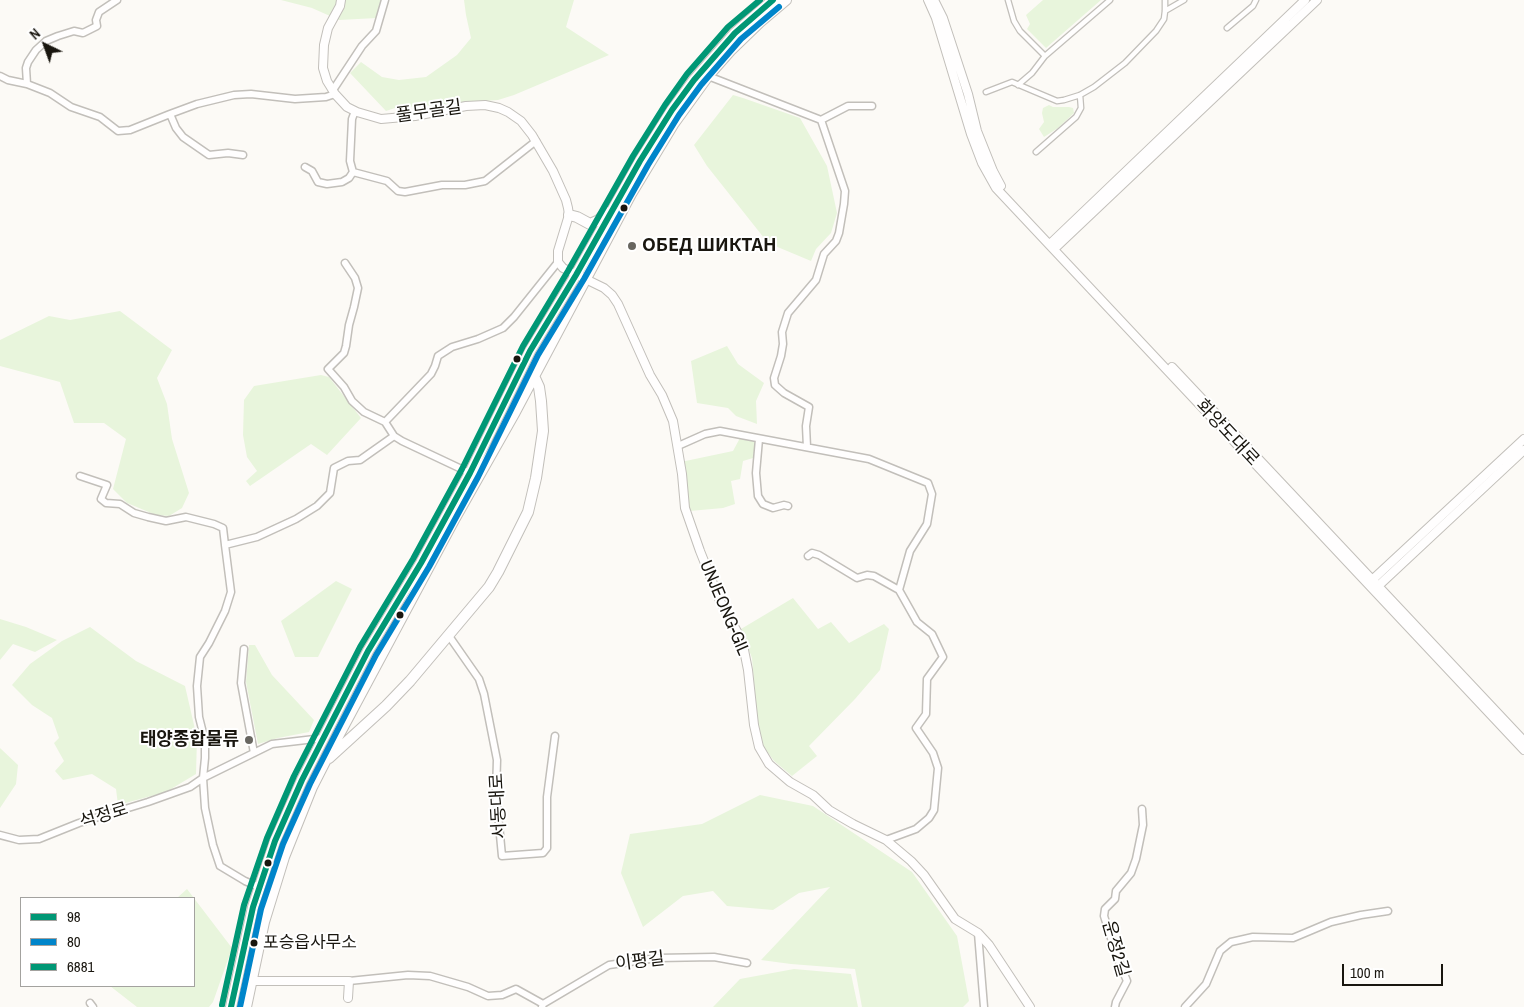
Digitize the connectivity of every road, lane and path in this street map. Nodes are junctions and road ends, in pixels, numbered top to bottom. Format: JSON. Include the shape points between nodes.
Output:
{"nodes":[{"id":1,"x":117,"y":0,"type":"edge"},
{"id":2,"x":341,"y":0,"type":"edge"},
{"id":3,"x":385,"y":0,"type":"edge"},
{"id":4,"x":773,"y":0,"type":"edge"},
{"id":5,"x":786,"y":0,"type":"edge"},
{"id":6,"x":928,"y":0,"type":"edge"},
{"id":7,"x":934,"y":0,"type":"edge"},
{"id":8,"x":1008,"y":0,"type":"edge"},
{"id":9,"x":1110,"y":0,"type":"edge"},
{"id":10,"x":1165,"y":0,"type":"edge"},
{"id":11,"x":1184,"y":0,"type":"edge"},
{"id":12,"x":1256,"y":0,"type":"edge"},
{"id":13,"x":1305,"y":0,"type":"edge"},
{"id":14,"x":1317,"y":0,"type":"edge"},
{"id":15,"x":1166,"y":11,"type":"junction"},
{"id":16,"x":1227,"y":28,"type":"dead end"},
{"id":17,"x":1045,"y":56,"type":"junction"},
{"id":18,"x":0,"y":76,"type":"edge"},
{"id":19,"x":708,"y":76,"type":"junction"},
{"id":20,"x":28,"y":84,"type":"junction"},
{"id":21,"x":1018,"y":85,"type":"junction"},
{"id":22,"x":334,"y":92,"type":"junction"},
{"id":23,"x":986,"y":92,"type":"dead end"},
{"id":24,"x":1080,"y":95,"type":"junction"},
{"id":25,"x":964,"y":96,"type":"junction"},
{"id":26,"x":872,"y":106,"type":"dead end"},
{"id":27,"x":354,"y":111,"type":"junction"},
{"id":28,"x":170,"y":114,"type":"junction"},
{"id":29,"x":821,"y":120,"type":"junction"},
{"id":30,"x":536,"y":141,"type":"junction"},
{"id":31,"x":1036,"y":152,"type":"dead end"},
{"id":32,"x":243,"y":155,"type":"dead end"},
{"id":33,"x":305,"y":167,"type":"dead end"},
{"id":34,"x":354,"y":172,"type":"junction"},
{"id":35,"x":613,"y":208,"type":"junction"},
{"id":36,"x":569,"y":215,"type":"junction"},
{"id":37,"x":1054,"y":245,"type":"junction"},
{"id":38,"x":558,"y":262,"type":"junction"},
{"id":39,"x":345,"y":263,"type":"dead end"},
{"id":40,"x":580,"y":277,"type":"junction"},
{"id":41,"x":534,"y":376,"type":"junction"},
{"id":42,"x":385,"y":422,"type":"junction"},
{"id":43,"x":394,"y":436,"type":"junction"},
{"id":44,"x":1524,"y":439,"type":"edge"},
{"id":45,"x":759,"y":440,"type":"junction"},
{"id":46,"x":678,"y":446,"type":"junction"},
{"id":47,"x":807,"y":447,"type":"junction"},
{"id":48,"x":1519,"y":451,"type":"edge"},
{"id":49,"x":475,"y":475,"type":"junction"},
{"id":50,"x":80,"y":476,"type":"dead end"},
{"id":51,"x":788,"y":506,"type":"dead end"},
{"id":52,"x":225,"y":545,"type":"junction"},
{"id":53,"x":808,"y":556,"type":"dead end"},
{"id":54,"x":1373,"y":585,"type":"junction"},
{"id":55,"x":899,"y":590,"type":"junction"},
{"id":56,"x":449,"y":636,"type":"junction"},
{"id":57,"x":244,"y":649,"type":"dead end"},
{"id":58,"x":555,"y":736,"type":"dead end"},
{"id":59,"x":324,"y":738,"type":"junction"},
{"id":60,"x":1524,"y":741,"type":"edge"},
{"id":61,"x":1524,"y":750,"type":"edge"},
{"id":62,"x":254,"y":753,"type":"junction"},
{"id":63,"x":325,"y":762,"type":"junction"},
{"id":64,"x":203,"y":778,"type":"junction"},
{"id":65,"x":1142,"y":808,"type":"dead end"},
{"id":66,"x":0,"y":836,"type":"edge"},
{"id":67,"x":886,"y":840,"type":"junction"},
{"id":68,"x":260,"y":888,"type":"junction"},
{"id":69,"x":1388,"y":911,"type":"dead end"},
{"id":70,"x":978,"y":933,"type":"junction"},
{"id":71,"x":747,"y":963,"type":"dead end"},
{"id":72,"x":349,"y":980,"type":"junction"},
{"id":73,"x":236,"y":981,"type":"junction"},
{"id":74,"x":251,"y":981,"type":"junction"},
{"id":75,"x":348,"y":998,"type":"dead end"},
{"id":76,"x":543,"y":1006,"type":"edge"},
{"id":77,"x":230,"y":1007,"type":"edge"},
{"id":78,"x":246,"y":1007,"type":"edge"},
{"id":79,"x":984,"y":1007,"type":"edge"},
{"id":80,"x":1030,"y":1007,"type":"edge"},
{"id":81,"x":1115,"y":1007,"type":"edge"},
{"id":82,"x":1185,"y":1007,"type":"edge"}],
"edges":[{"from":1,"to":20,"type":"street","via":[[99,12],[97,26],[83,33],[74,31],[58,36],[36,50],[26,68]]},
{"from":2,"to":22,"type":"street","via":[[324,45],[323,68]]},
{"from":3,"to":22,"type":"street","via":[[376,32],[362,46]]},
{"from":4,"to":35,"type":"main road","via":[[736,33],[694,80]]},
{"from":5,"to":19,"type":"main road","via":[[736,45]]},
{"from":6,"to":25,"type":"street"},
{"from":7,"to":25,"type":"street","via":[[943,18]]},
{"from":8,"to":17,"type":"street","via":[[1020,31]]},
{"from":9,"to":17,"type":"street"},
{"from":10,"to":15,"type":"street"},
{"from":11,"to":15,"type":"street"},
{"from":12,"to":16,"type":"street"},
{"from":13,"to":37,"type":"street"},
{"from":14,"to":37,"type":"street"},
{"from":15,"to":24,"type":"street","via":[[1156,31],[1125,63]]},
{"from":17,"to":21,"type":"street"},
{"from":18,"to":20,"type":"street"},
{"from":19,"to":29,"type":"street"},
{"from":19,"to":40,"type":"main road","via":[[663,140],[602,249]]},
{"from":20,"to":28,"type":"street","via":[[50,93],[71,108],[100,117],[118,131],[130,130]]},
{"from":21,"to":23,"type":"street","via":[[1012,82]]},
{"from":21,"to":24,"type":"street","via":[[1057,101]]},
{"from":22,"to":27,"type":"street","name":"풀무골길"},
{"from":22,"to":28,"type":"street","via":[[326,97],[295,99],[234,94]]},
{"from":24,"to":31,"type":"street","via":[[1081,108],[1076,117]]},
{"from":25,"to":37,"type":"street","name":"화양도대로","via":[[993,172]]},
{"from":26,"to":29,"type":"street","via":[[848,106]]},
{"from":27,"to":30,"type":"street","name":"풀무골길","via":[[381,118],[485,105],[503,110],[521,121]]},
{"from":27,"to":34,"type":"street","via":[[350,161]]},
{"from":28,"to":32,"type":"street","via":[[183,137],[209,155],[228,152]]},
{"from":29,"to":47,"type":"street","via":[[845,191],[839,232],[836,241],[824,254],[816,280],[788,313],[774,378],[775,385],[784,393],[808,407]]},
{"from":30,"to":34,"type":"street","via":[[485,181],[465,185],[442,185],[406,192],[398,191],[386,181]]},
{"from":30,"to":36,"type":"street","name":"풀무골길","via":[[561,187]]},
{"from":33,"to":34,"type":"street","via":[[312,171],[318,182],[326,184],[342,182]]},
{"from":35,"to":36,"type":"main road","via":[[590,224]]},
{"from":35,"to":40,"type":"main road"},
{"from":36,"to":38,"type":"street","via":[[558,251]]},
{"from":37,"to":54,"type":"street","name":"화양도대로"},
{"from":38,"to":40,"type":"street"},
{"from":38,"to":42,"type":"street","via":[[503,328],[452,347],[438,356],[431,374]]},
{"from":39,"to":42,"type":"street","via":[[358,288],[344,353],[328,369],[352,401],[364,412]]},
{"from":40,"to":41,"type":"main road"},
{"from":40,"to":46,"type":"street","name":"UNJEONG-GIL","via":[[604,288],[618,304],[673,421]]},
{"from":40,"to":49,"type":"main road","via":[[530,351]]},
{"from":41,"to":49,"type":"main road"},
{"from":41,"to":56,"type":"main road","via":[[542,401],[543,431],[528,512],[489,587]]},
{"from":42,"to":43,"type":"street"},
{"from":43,"to":49,"type":"street"},
{"from":43,"to":52,"type":"street","via":[[360,460],[348,461],[334,468],[330,493],[317,506],[258,536]]},
{"from":44,"to":48,"type":"street"},
{"from":45,"to":46,"type":"street","via":[[720,431]]},
{"from":45,"to":47,"type":"street"},
{"from":45,"to":51,"type":"street","via":[[758,496],[763,504],[773,508],[784,504]]},
{"from":46,"to":67,"type":"street","name":"UNJEONG-GIL","via":[[685,508],[717,593],[744,650],[759,747],[769,764],[790,782],[813,795],[829,810]]},
{"from":47,"to":55,"type":"street","via":[[869,460],[928,483],[932,494],[927,524],[910,551]]},
{"from":48,"to":54,"type":"street"},
{"from":49,"to":59,"type":"main road","via":[[368,651]]},
{"from":49,"to":63,"type":"main road"},
{"from":50,"to":52,"type":"street","via":[[107,485],[101,499],[120,504],[134,513],[166,521],[186,517],[223,528]]},
{"from":52,"to":64,"type":"street","via":[[231,592],[200,657],[196,686],[205,741]]},
{"from":53,"to":55,"type":"street","via":[[812,553],[819,555],[857,578],[874,576]]},
{"from":54,"to":60,"type":"street","name":"화양도대로"},
{"from":54,"to":61,"type":"street","name":"화양도대로"},
{"from":55,"to":67,"type":"street","via":[[917,622],[932,634],[943,657],[927,679],[926,714],[916,728],[933,753],[938,768],[934,810],[929,818],[916,829]]},
{"from":56,"to":58,"type":"street","name":"서동대로","via":[[478,679],[484,694],[497,760],[496,794],[502,856],[543,854],[547,848],[547,797]]},
{"from":56,"to":63,"type":"main road","via":[[386,706]]},
{"from":57,"to":62,"type":"street","via":[[242,683]]},
{"from":59,"to":62,"type":"street","name":"석정로","via":[[272,744]]},
{"from":59,"to":68,"type":"main road","via":[[290,806]]},
{"from":62,"to":64,"type":"street","name":"석정로"},
{"from":63,"to":74,"type":"main road","via":[[284,857],[264,922]]},
{"from":64,"to":66,"type":"street","name":"석정로","via":[[190,787],[39,839],[19,840]]},
{"from":64,"to":68,"type":"street","via":[[205,808],[220,866]]},
{"from":65,"to":81,"type":"street","name":"운정2길","via":[[1143,825],[1136,859],[1131,873],[1116,890],[1115,899],[1105,909],[1104,916],[1127,981]]},
{"from":67,"to":70,"type":"street","name":"UNJEONG-GIL","via":[[912,861],[955,919]]},
{"from":68,"to":73,"type":"main road","via":[[252,907]]},
{"from":69,"to":82,"type":"street","via":[[1331,922],[1293,938],[1253,937],[1231,942],[1220,951],[1206,984]]},
{"from":70,"to":79,"type":"street"},
{"from":70,"to":80,"type":"street","name":"UNJEONG-GIL"},
{"from":71,"to":76,"type":"street","name":"이평길","via":[[714,957],[657,958],[609,965]]},
{"from":72,"to":74,"type":"street"},
{"from":72,"to":75,"type":"street"},
{"from":72,"to":76,"type":"street","name":"이평길","via":[[408,974],[430,976],[488,996],[516,989]]},
{"from":73,"to":74,"type":"street"},
{"from":73,"to":77,"type":"main road"},
{"from":74,"to":78,"type":"main road"}]}
